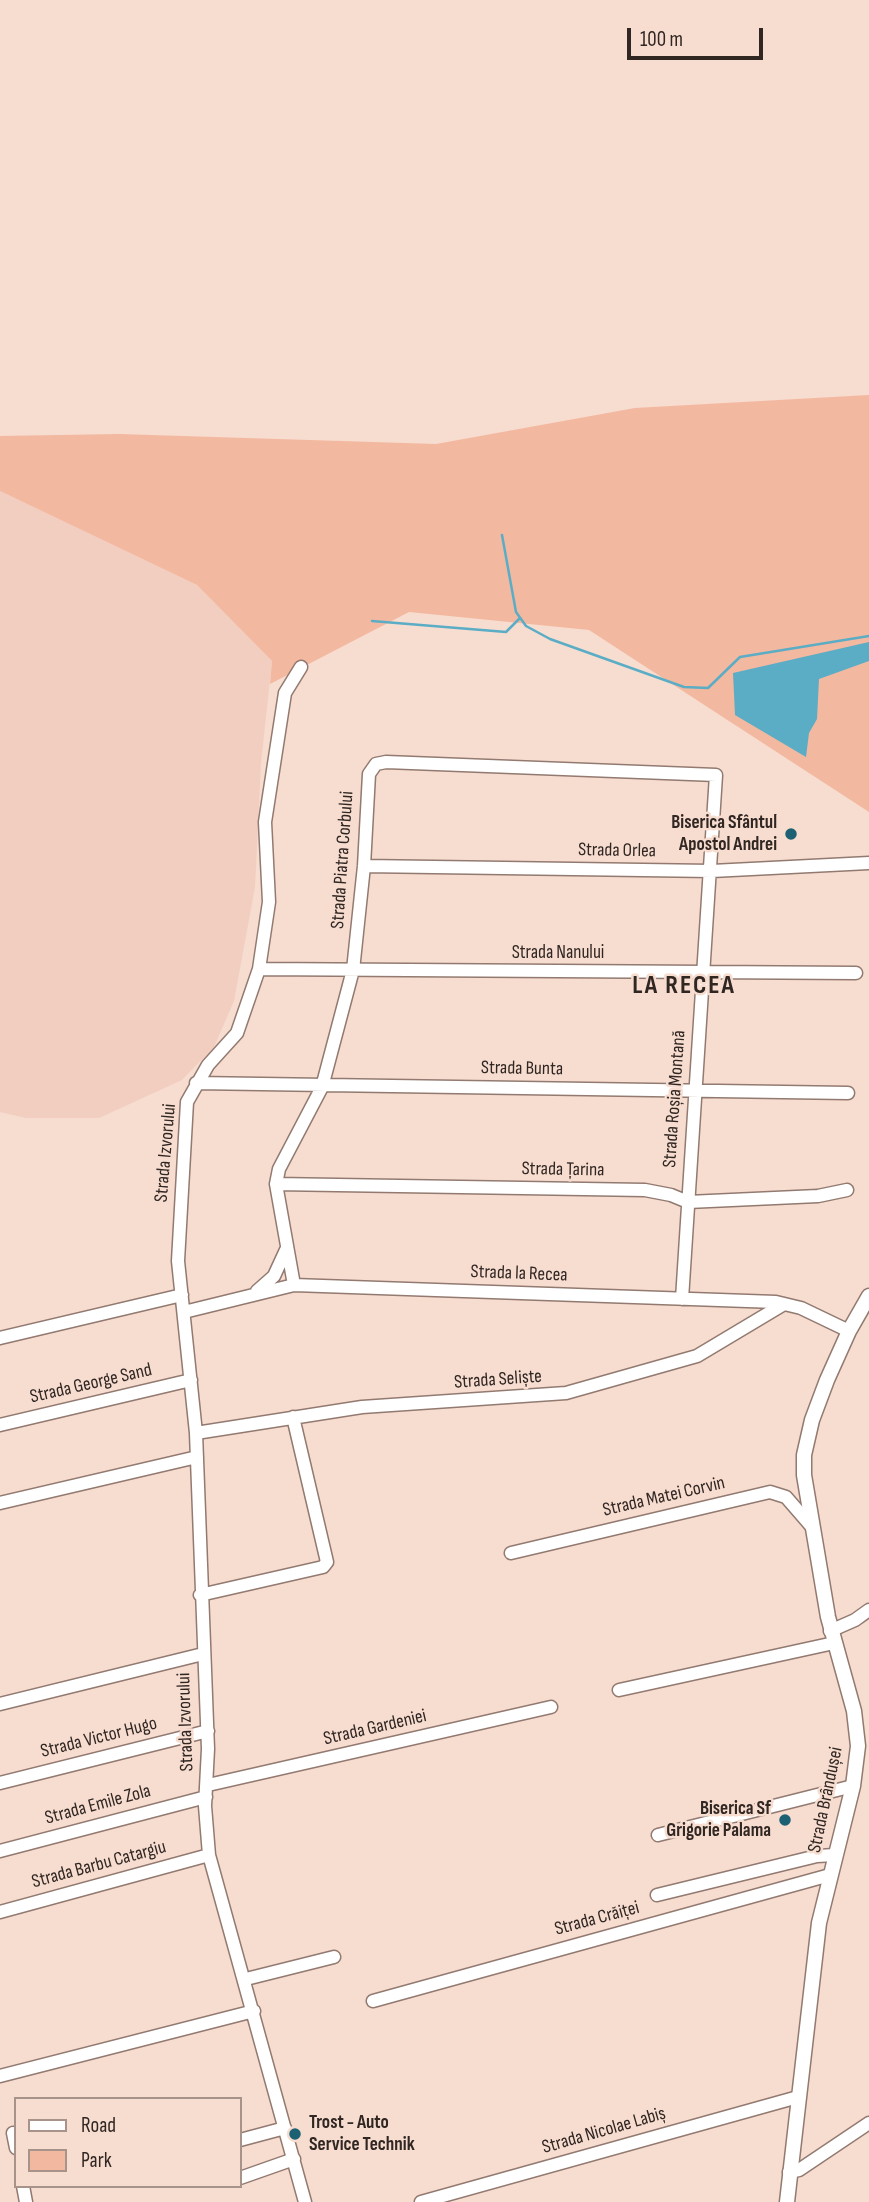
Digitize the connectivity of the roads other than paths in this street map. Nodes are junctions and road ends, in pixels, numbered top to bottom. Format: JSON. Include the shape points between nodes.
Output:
{"nodes":[{"id":1,"x":301,"y":667,"type":"dead end"},
{"id":2,"x":716,"y":775,"type":"joint"},
{"id":3,"x":869,"y":863,"type":"edge"},
{"id":4,"x":364,"y":866,"type":"junction"},
{"id":5,"x":712,"y":871,"type":"junction"},
{"id":6,"x":258,"y":969,"type":"junction"},
{"id":7,"x":353,"y":970,"type":"junction"},
{"id":8,"x":704,"y":973,"type":"junction"},
{"id":9,"x":856,"y":973,"type":"dead end"},
{"id":10,"x":196,"y":1083,"type":"junction"},
{"id":11,"x":322,"y":1087,"type":"junction"},
{"id":12,"x":694,"y":1090,"type":"junction"},
{"id":13,"x":848,"y":1093,"type":"dead end"},
{"id":14,"x":276,"y":1184,"type":"junction"},
{"id":15,"x":847,"y":1190,"type":"dead end"},
{"id":16,"x":688,"y":1202,"type":"junction"},
{"id":17,"x":287,"y":1247,"type":"junction"},
{"id":18,"x":294,"y":1285,"type":"junction"},
{"id":19,"x":182,"y":1295,"type":"junction"},
{"id":20,"x":250,"y":1296,"type":"junction"},
{"id":21,"x":869,"y":1296,"type":"edge"},
{"id":22,"x":682,"y":1299,"type":"junction"},
{"id":23,"x":784,"y":1304,"type":"junction"},
{"id":24,"x":184,"y":1311,"type":"junction"},
{"id":25,"x":849,"y":1331,"type":"junction"},
{"id":26,"x":0,"y":1338,"type":"edge"},
{"id":27,"x":191,"y":1380,"type":"junction"},
{"id":28,"x":293,"y":1417,"type":"junction"},
{"id":29,"x":0,"y":1425,"type":"edge"},
{"id":30,"x":196,"y":1433,"type":"junction"},
{"id":31,"x":197,"y":1457,"type":"junction"},
{"id":32,"x":0,"y":1503,"type":"edge"},
{"id":33,"x":812,"y":1527,"type":"junction"},
{"id":34,"x":511,"y":1553,"type":"dead end"},
{"id":35,"x":200,"y":1595,"type":"junction"},
{"id":36,"x":869,"y":1610,"type":"edge"},
{"id":37,"x":832,"y":1637,"type":"junction"},
{"id":38,"x":203,"y":1654,"type":"junction"},
{"id":39,"x":619,"y":1690,"type":"dead end"},
{"id":40,"x":0,"y":1704,"type":"edge"},
{"id":41,"x":551,"y":1707,"type":"dead end"},
{"id":42,"x":208,"y":1731,"type":"junction"},
{"id":43,"x":0,"y":1783,"type":"edge"},
{"id":44,"x":853,"y":1786,"type":"junction"},
{"id":45,"x":207,"y":1791,"type":"junction"},
{"id":46,"x":658,"y":1835,"type":"dead end"},
{"id":47,"x":0,"y":1851,"type":"edge"},
{"id":48,"x":209,"y":1855,"type":"junction"},
{"id":49,"x":835,"y":1855,"type":"junction"},
{"id":50,"x":830,"y":1875,"type":"junction"},
{"id":51,"x":657,"y":1895,"type":"dead end"},
{"id":52,"x":0,"y":1912,"type":"edge"},
{"id":53,"x":334,"y":1957,"type":"dead end"},
{"id":54,"x":246,"y":1979,"type":"junction"},
{"id":55,"x":373,"y":2001,"type":"dead end"},
{"id":56,"x":254,"y":2011,"type":"junction"},
{"id":57,"x":0,"y":2076,"type":"edge"},
{"id":58,"x":797,"y":2097,"type":"junction"},
{"id":59,"x":869,"y":2123,"type":"edge"},
{"id":60,"x":285,"y":2128,"type":"junction"},
{"id":61,"x":13,"y":2133,"type":"dead end"},
{"id":62,"x":14,"y":2138,"type":"edge"},
{"id":63,"x":242,"y":2139,"type":"edge"},
{"id":64,"x":293,"y":2159,"type":"junction"},
{"id":65,"x":789,"y":2172,"type":"junction"},
{"id":66,"x":242,"y":2177,"type":"edge"},
{"id":67,"x":305,"y":2202,"type":"edge"},
{"id":68,"x":421,"y":2202,"type":"edge"},
{"id":69,"x":787,"y":2202,"type":"edge"}],
"edges":[{"from":1,"to":6,"type":"street","name":"Strada Izvorului","via":[[285,693],[265,822],[269,902]]},
{"from":2,"to":4,"type":"street","name":"Strada Piatra Corbului","via":[[376,764],[369,774]]},
{"from":2,"to":5,"type":"street","name":"Strada Roșia Montană"},
{"from":3,"to":5,"type":"street","name":"Strada Orlea"},
{"from":4,"to":5,"type":"street","name":"Strada Orlea"},
{"from":4,"to":7,"type":"street","name":"Strada Piatra Corbului"},
{"from":5,"to":8,"type":"street","name":"Strada Roșia Montană"},
{"from":6,"to":7,"type":"street","name":"Strada Nanului"},
{"from":6,"to":10,"type":"street","name":"Strada Izvorului","via":[[237,1033]]},
{"from":7,"to":8,"type":"street","name":"Strada Nanului"},
{"from":7,"to":11,"type":"street","name":"Strada Piatra Corbului"},
{"from":8,"to":9,"type":"street","name":"Strada Nanului"},
{"from":8,"to":12,"type":"street","name":"Strada Roșia Montană"},
{"from":10,"to":11,"type":"street","name":"Strada Bunta"},
{"from":10,"to":19,"type":"street","name":"Strada Izvorului","via":[[187,1102],[178,1261]]},
{"from":11,"to":12,"type":"street","name":"Strada Bunta"},
{"from":11,"to":14,"type":"street","name":"Strada Piatra Corbului","via":[[279,1168]]},
{"from":12,"to":13,"type":"street","name":"Strada Bunta"},
{"from":12,"to":16,"type":"street","name":"Strada Roșia Montană"},
{"from":14,"to":16,"type":"street","name":"Strada Țarina","via":[[645,1191]]},
{"from":14,"to":17,"type":"street","name":"Strada Piatra Corbului"},
{"from":15,"to":16,"type":"street","name":"Strada Țarina","via":[[818,1196]]},
{"from":16,"to":22,"type":"street","name":"Strada Roșia Montană"},
{"from":17,"to":18,"type":"street","name":"Strada Piatra Corbului"},
{"from":17,"to":20,"type":"street","via":[[274,1276]]},
{"from":18,"to":20,"type":"street","name":"Strada la Recea"},
{"from":18,"to":22,"type":"street","name":"Strada la Recea"},
{"from":19,"to":24,"type":"street","name":"Strada Izvorului"},
{"from":19,"to":26,"type":"street"},
{"from":20,"to":24,"type":"street","name":"Strada la Recea"},
{"from":21,"to":25,"type":"main road","name":"Strada Brândușei"},
{"from":22,"to":23,"type":"street","name":"Strada la Recea"},
{"from":23,"to":25,"type":"street","name":"Strada la Recea"},
{"from":23,"to":28,"type":"street","name":"Strada Seliște","via":[[697,1356],[566,1393]]},
{"from":24,"to":27,"type":"street","name":"Strada Izvorului"},
{"from":25,"to":33,"type":"main road","name":"Strada Brândușei","via":[[806,1441],[804,1475]]},
{"from":27,"to":29,"type":"street","name":"Strada George Sand"},
{"from":27,"to":30,"type":"street","name":"Strada Izvorului"},
{"from":28,"to":30,"type":"street","name":"Strada Seliște"},
{"from":28,"to":35,"type":"street","via":[[327,1562],[323,1567]]},
{"from":30,"to":31,"type":"street","name":"Strada Izvorului"},
{"from":31,"to":32,"type":"street"},
{"from":31,"to":35,"type":"street","name":"Strada Izvorului"},
{"from":33,"to":34,"type":"street","name":"Strada Matei Corvin","via":[[786,1497],[770,1493]]},
{"from":33,"to":37,"type":"main road","name":"Strada Brândușei"},
{"from":35,"to":38,"type":"street","name":"Strada Izvorului"},
{"from":36,"to":37,"type":"street"},
{"from":37,"to":39,"type":"street"},
{"from":37,"to":44,"type":"main road","name":"Strada Brândușei","via":[[857,1729]]},
{"from":38,"to":40,"type":"street"},
{"from":38,"to":42,"type":"street","name":"Strada Izvorului"},
{"from":41,"to":45,"type":"street","name":"Strada Gardeniei"},
{"from":42,"to":43,"type":"street","name":"Strada Victor Hugo"},
{"from":42,"to":45,"type":"street","name":"Strada Izvorului"},
{"from":44,"to":46,"type":"street"},
{"from":44,"to":49,"type":"main road","name":"Strada Brândușei"},
{"from":45,"to":47,"type":"street","name":"Strada Emile Zola"},
{"from":45,"to":48,"type":"street","name":"Strada Izvorului"},
{"from":48,"to":52,"type":"street","name":"Strada Barbu Catargiu"},
{"from":48,"to":54,"type":"street","name":"Strada Izvorului"},
{"from":49,"to":50,"type":"main road","name":"Strada Brândușei"},
{"from":49,"to":51,"type":"street"},
{"from":50,"to":55,"type":"street","name":"Strada Crăiței"},
{"from":50,"to":58,"type":"main road","name":"Strada Brândușei","via":[[814,1950]]},
{"from":53,"to":54,"type":"street"},
{"from":54,"to":56,"type":"street","name":"Strada Izvorului"},
{"from":56,"to":57,"type":"street"},
{"from":56,"to":60,"type":"street","name":"Strada Izvorului"},
{"from":58,"to":65,"type":"main road","name":"Strada Brândușei"},
{"from":58,"to":68,"type":"street","name":"Strada Nicolae Labiș"},
{"from":59,"to":65,"type":"street","via":[[799,2170]]},
{"from":60,"to":63,"type":"street"},
{"from":60,"to":64,"type":"street","name":"Strada Izvorului"},
{"from":61,"to":62,"type":"street"},
{"from":64,"to":66,"type":"street"},
{"from":64,"to":67,"type":"street","name":"Strada Izvorului"},
{"from":65,"to":69,"type":"main road","name":"Strada Brândușei"}]}
